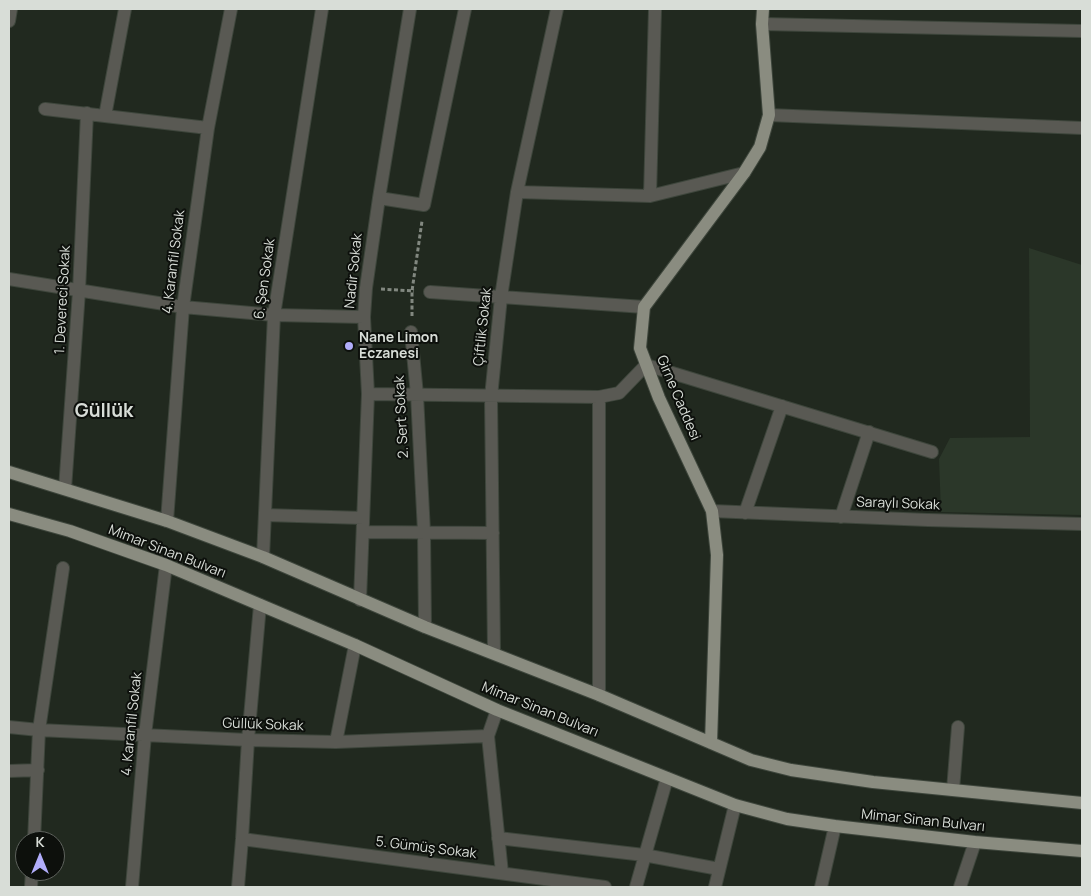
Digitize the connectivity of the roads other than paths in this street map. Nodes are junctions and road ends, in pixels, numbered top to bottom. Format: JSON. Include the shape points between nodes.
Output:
{"nodes":[{"id":1,"x":11,"y":9,"type":"edge"},
{"id":2,"x":126,"y":9,"type":"edge"},
{"id":3,"x":231,"y":9,"type":"edge"},
{"id":4,"x":322,"y":9,"type":"edge"},
{"id":5,"x":410,"y":9,"type":"edge"},
{"id":6,"x":464,"y":9,"type":"edge"},
{"id":7,"x":557,"y":9,"type":"edge"},
{"id":8,"x":655,"y":9,"type":"edge"},
{"id":9,"x":763,"y":9,"type":"edge"},
{"id":10,"x":9,"y":21,"type":"edge"},
{"id":11,"x":762,"y":24,"type":"junction"},
{"id":12,"x":1082,"y":31,"type":"edge"},
{"id":13,"x":45,"y":109,"type":"dead end"},
{"id":14,"x":87,"y":113,"type":"junction"},
{"id":15,"x":769,"y":115,"type":"junction"},
{"id":16,"x":105,"y":116,"type":"junction"},
{"id":17,"x":208,"y":128,"type":"junction"},
{"id":18,"x":1082,"y":128,"type":"edge"},
{"id":19,"x":744,"y":173,"type":"junction"},
{"id":20,"x":517,"y":192,"type":"junction"},
{"id":21,"x":650,"y":196,"type":"junction"},
{"id":22,"x":378,"y":198,"type":"junction"},
{"id":23,"x":9,"y":279,"type":"edge"},
{"id":24,"x":79,"y":290,"type":"junction"},
{"id":25,"x":430,"y":292,"type":"road end"},
{"id":26,"x":501,"y":297,"type":"junction"},
{"id":27,"x":183,"y":307,"type":"junction"},
{"id":28,"x":644,"y":307,"type":"junction"},
{"id":29,"x":274,"y":315,"type":"junction"},
{"id":30,"x":364,"y":317,"type":"junction"},
{"id":31,"x":411,"y":332,"type":"road end"},
{"id":32,"x":646,"y":365,"type":"junction"},
{"id":33,"x":368,"y":394,"type":"junction"},
{"id":34,"x":417,"y":395,"type":"junction"},
{"id":35,"x":492,"y":397,"type":"junction"},
{"id":36,"x":599,"y":397,"type":"junction"},
{"id":37,"x":782,"y":406,"type":"junction"},
{"id":38,"x":869,"y":432,"type":"junction"},
{"id":39,"x":932,"y":452,"type":"dead end"},
{"id":40,"x":9,"y":472,"type":"edge"},
{"id":41,"x":65,"y":489,"type":"junction"},
{"id":42,"x":712,"y":510,"type":"junction"},
{"id":43,"x":745,"y":512,"type":"junction"},
{"id":44,"x":9,"y":514,"type":"edge"},
{"id":45,"x":265,"y":514,"type":"junction"},
{"id":46,"x":840,"y":517,"type":"junction"},
{"id":47,"x":363,"y":518,"type":"junction"},
{"id":48,"x":167,"y":521,"type":"junction"},
{"id":49,"x":1082,"y":524,"type":"edge"},
{"id":50,"x":363,"y":532,"type":"junction"},
{"id":51,"x":424,"y":532,"type":"junction"},
{"id":52,"x":493,"y":533,"type":"junction"},
{"id":53,"x":263,"y":557,"type":"junction"},
{"id":54,"x":166,"y":565,"type":"junction"},
{"id":55,"x":63,"y":568,"type":"dead end"},
{"id":56,"x":360,"y":600,"type":"junction"},
{"id":57,"x":260,"y":605,"type":"junction"},
{"id":58,"x":425,"y":627,"type":"junction"},
{"id":59,"x":355,"y":645,"type":"junction"},
{"id":60,"x":494,"y":653,"type":"junction"},
{"id":61,"x":599,"y":695,"type":"junction"},
{"id":62,"x":497,"y":710,"type":"junction"},
{"id":63,"x":9,"y":727,"type":"edge"},
{"id":64,"x":958,"y":727,"type":"dead end"},
{"id":65,"x":39,"y":730,"type":"junction"},
{"id":66,"x":145,"y":735,"type":"junction"},
{"id":67,"x":488,"y":736,"type":"junction"},
{"id":68,"x":248,"y":740,"type":"junction"},
{"id":69,"x":336,"y":742,"type":"junction"},
{"id":70,"x":711,"y":743,"type":"junction"},
{"id":71,"x":38,"y":770,"type":"junction"},
{"id":72,"x":9,"y":771,"type":"edge"},
{"id":73,"x":667,"y":778,"type":"junction"},
{"id":74,"x":953,"y":790,"type":"junction"},
{"id":75,"x":1082,"y":803,"type":"edge"},
{"id":76,"x":735,"y":805,"type":"junction"},
{"id":77,"x":835,"y":826,"type":"junction"},
{"id":78,"x":35,"y":831,"type":"edge"},
{"id":79,"x":498,"y":838,"type":"junction"},
{"id":80,"x":242,"y":839,"type":"junction"},
{"id":81,"x":976,"y":842,"type":"junction"},
{"id":82,"x":1082,"y":851,"type":"edge"},
{"id":83,"x":644,"y":855,"type":"junction"},
{"id":84,"x":719,"y":869,"type":"junction"},
{"id":85,"x":502,"y":872,"type":"junction"},
{"id":86,"x":528,"y":882,"type":"edge"},
{"id":87,"x":132,"y":887,"type":"edge"},
{"id":88,"x":238,"y":887,"type":"edge"},
{"id":89,"x":605,"y":887,"type":"edge"},
{"id":90,"x":636,"y":887,"type":"edge"},
{"id":91,"x":715,"y":887,"type":"edge"},
{"id":92,"x":822,"y":887,"type":"edge"},
{"id":93,"x":960,"y":887,"type":"edge"}],
"edges":[{"from":1,"to":10,"type":"street"},
{"from":2,"to":16,"type":"street"},
{"from":3,"to":17,"type":"street","name":"4. Karanfil Sokak"},
{"from":4,"to":29,"type":"street","name":"6. Şen Sokak"},
{"from":5,"to":22,"type":"street","name":"Nadir Sokak"},
{"from":6,"to":22,"type":"street","via":[[424,205]]},
{"from":7,"to":20,"type":"street","name":"Çiftlik Sokak"},
{"from":8,"to":21,"type":"street"},
{"from":9,"to":11,"type":"main road"},
{"from":11,"to":12,"type":"street"},
{"from":11,"to":15,"type":"main road"},
{"from":13,"to":14,"type":"street"},
{"from":14,"to":16,"type":"street"},
{"from":14,"to":24,"type":"street","name":"1. Devereci Sokak"},
{"from":15,"to":18,"type":"street"},
{"from":15,"to":19,"type":"main road","via":[[760,147]]},
{"from":16,"to":17,"type":"street"},
{"from":17,"to":27,"type":"street","name":"4. Karanfil Sokak"},
{"from":19,"to":21,"type":"street"},
{"from":19,"to":28,"type":"main road"},
{"from":20,"to":21,"type":"street"},
{"from":20,"to":26,"type":"street","name":"Çiftlik Sokak"},
{"from":22,"to":30,"type":"street","name":"Nadir Sokak"},
{"from":23,"to":24,"type":"street"},
{"from":24,"to":27,"type":"street"},
{"from":24,"to":41,"type":"street","name":"1. Devereci Sokak"},
{"from":25,"to":26,"type":"street"},
{"from":26,"to":28,"type":"street"},
{"from":26,"to":35,"type":"street","name":"Çiftlik Sokak"},
{"from":27,"to":29,"type":"street"},
{"from":27,"to":48,"type":"street","name":"4. Karanfil Sokak"},
{"from":28,"to":32,"type":"main road","name":"Girne Caddesi","via":[[640,348]]},
{"from":29,"to":30,"type":"street"},
{"from":29,"to":45,"type":"street","name":"6. Şen Sokak"},
{"from":30,"to":33,"type":"street","name":"Nadir Sokak"},
{"from":31,"to":34,"type":"street","name":"2. Sert Sokak"},
{"from":32,"to":36,"type":"street","via":[[619,393]]},
{"from":32,"to":37,"type":"street"},
{"from":32,"to":42,"type":"main road","name":"Girne Caddesi"},
{"from":33,"to":34,"type":"street"},
{"from":33,"to":47,"type":"street","name":"Nadir Sokak"},
{"from":34,"to":35,"type":"street"},
{"from":34,"to":51,"type":"street","name":"2. Sert Sokak"},
{"from":35,"to":36,"type":"street"},
{"from":35,"to":52,"type":"street","name":"Çiftlik Sokak"},
{"from":36,"to":61,"type":"street"},
{"from":37,"to":38,"type":"street"},
{"from":37,"to":43,"type":"street"},
{"from":38,"to":39,"type":"street"},
{"from":38,"to":46,"type":"street"},
{"from":40,"to":41,"type":"main road","name":"Mimar Sinan Bulvarı"},
{"from":41,"to":48,"type":"main road","name":"Mimar Sinan Bulvarı"},
{"from":42,"to":43,"type":"street","name":"Saraylı Sokak"},
{"from":42,"to":70,"type":"main road","name":"Girne Caddesi","via":[[717,555]]},
{"from":43,"to":46,"type":"street","name":"Saraylı Sokak"},
{"from":44,"to":54,"type":"main road","name":"Mimar Sinan Bulvarı","via":[[70,531]]},
{"from":45,"to":47,"type":"street"},
{"from":45,"to":53,"type":"street","name":"6. Şen Sokak"},
{"from":46,"to":49,"type":"street","name":"Saraylı Sokak"},
{"from":47,"to":50,"type":"street","name":"Nadir Sokak"},
{"from":48,"to":53,"type":"main road","name":"Mimar Sinan Bulvarı"},
{"from":50,"to":51,"type":"street"},
{"from":50,"to":56,"type":"street","name":"Nadir Sokak"},
{"from":51,"to":52,"type":"street"},
{"from":51,"to":58,"type":"street","name":"2. Sert Sokak"},
{"from":52,"to":60,"type":"street","name":"Çiftlik Sokak"},
{"from":53,"to":56,"type":"main road","name":"Mimar Sinan Bulvarı"},
{"from":54,"to":57,"type":"main road","name":"Mimar Sinan Bulvarı"},
{"from":54,"to":66,"type":"street","name":"4. Karanfil Sokak"},
{"from":55,"to":65,"type":"street"},
{"from":56,"to":58,"type":"main road","name":"Mimar Sinan Bulvarı"},
{"from":57,"to":59,"type":"main road","name":"Mimar Sinan Bulvarı"},
{"from":57,"to":68,"type":"street"},
{"from":58,"to":60,"type":"main road","name":"Mimar Sinan Bulvarı"},
{"from":59,"to":62,"type":"main road","name":"Mimar Sinan Bulvarı"},
{"from":59,"to":69,"type":"street"},
{"from":60,"to":61,"type":"main road","name":"Mimar Sinan Bulvarı"},
{"from":61,"to":70,"type":"main road","name":"Mimar Sinan Bulvarı"},
{"from":62,"to":67,"type":"street"},
{"from":62,"to":73,"type":"main road","name":"Mimar Sinan Bulvarı"},
{"from":63,"to":65,"type":"street","name":"Güllük Sokak"},
{"from":64,"to":74,"type":"street"},
{"from":65,"to":66,"type":"street","name":"Güllük Sokak"},
{"from":65,"to":71,"type":"street"},
{"from":66,"to":68,"type":"street","name":"Güllük Sokak"},
{"from":66,"to":87,"type":"street","name":"4. Karanfil Sokak"},
{"from":67,"to":69,"type":"street","name":"Güllük Sokak"},
{"from":67,"to":79,"type":"street"},
{"from":68,"to":69,"type":"street","name":"Güllük Sokak"},
{"from":68,"to":80,"type":"street"},
{"from":70,"to":74,"type":"main road","name":"Mimar Sinan Bulvarı","via":[[751,760],[791,770]]},
{"from":71,"to":72,"type":"street"},
{"from":71,"to":78,"type":"street"},
{"from":73,"to":76,"type":"main road","name":"Mimar Sinan Bulvarı"},
{"from":73,"to":83,"type":"street"},
{"from":74,"to":75,"type":"main road","name":"Mimar Sinan Bulvarı"},
{"from":76,"to":77,"type":"main road","name":"Mimar Sinan Bulvarı","via":[[787,819]]},
{"from":76,"to":84,"type":"street"},
{"from":77,"to":81,"type":"main road","name":"Mimar Sinan Bulvarı"},
{"from":77,"to":92,"type":"street"},
{"from":79,"to":83,"type":"street"},
{"from":79,"to":85,"type":"street"},
{"from":80,"to":85,"type":"street","name":"5. Gümüş Sokak"},
{"from":80,"to":88,"type":"street"},
{"from":81,"to":82,"type":"main road","name":"Mimar Sinan Bulvarı"},
{"from":81,"to":93,"type":"street"},
{"from":83,"to":84,"type":"street"},
{"from":83,"to":90,"type":"street"},
{"from":84,"to":91,"type":"street"},
{"from":85,"to":86,"type":"street","name":"5. Gümüş Sokak"},
{"from":86,"to":89,"type":"street","name":"5. Gümüş Sokak"}]}
